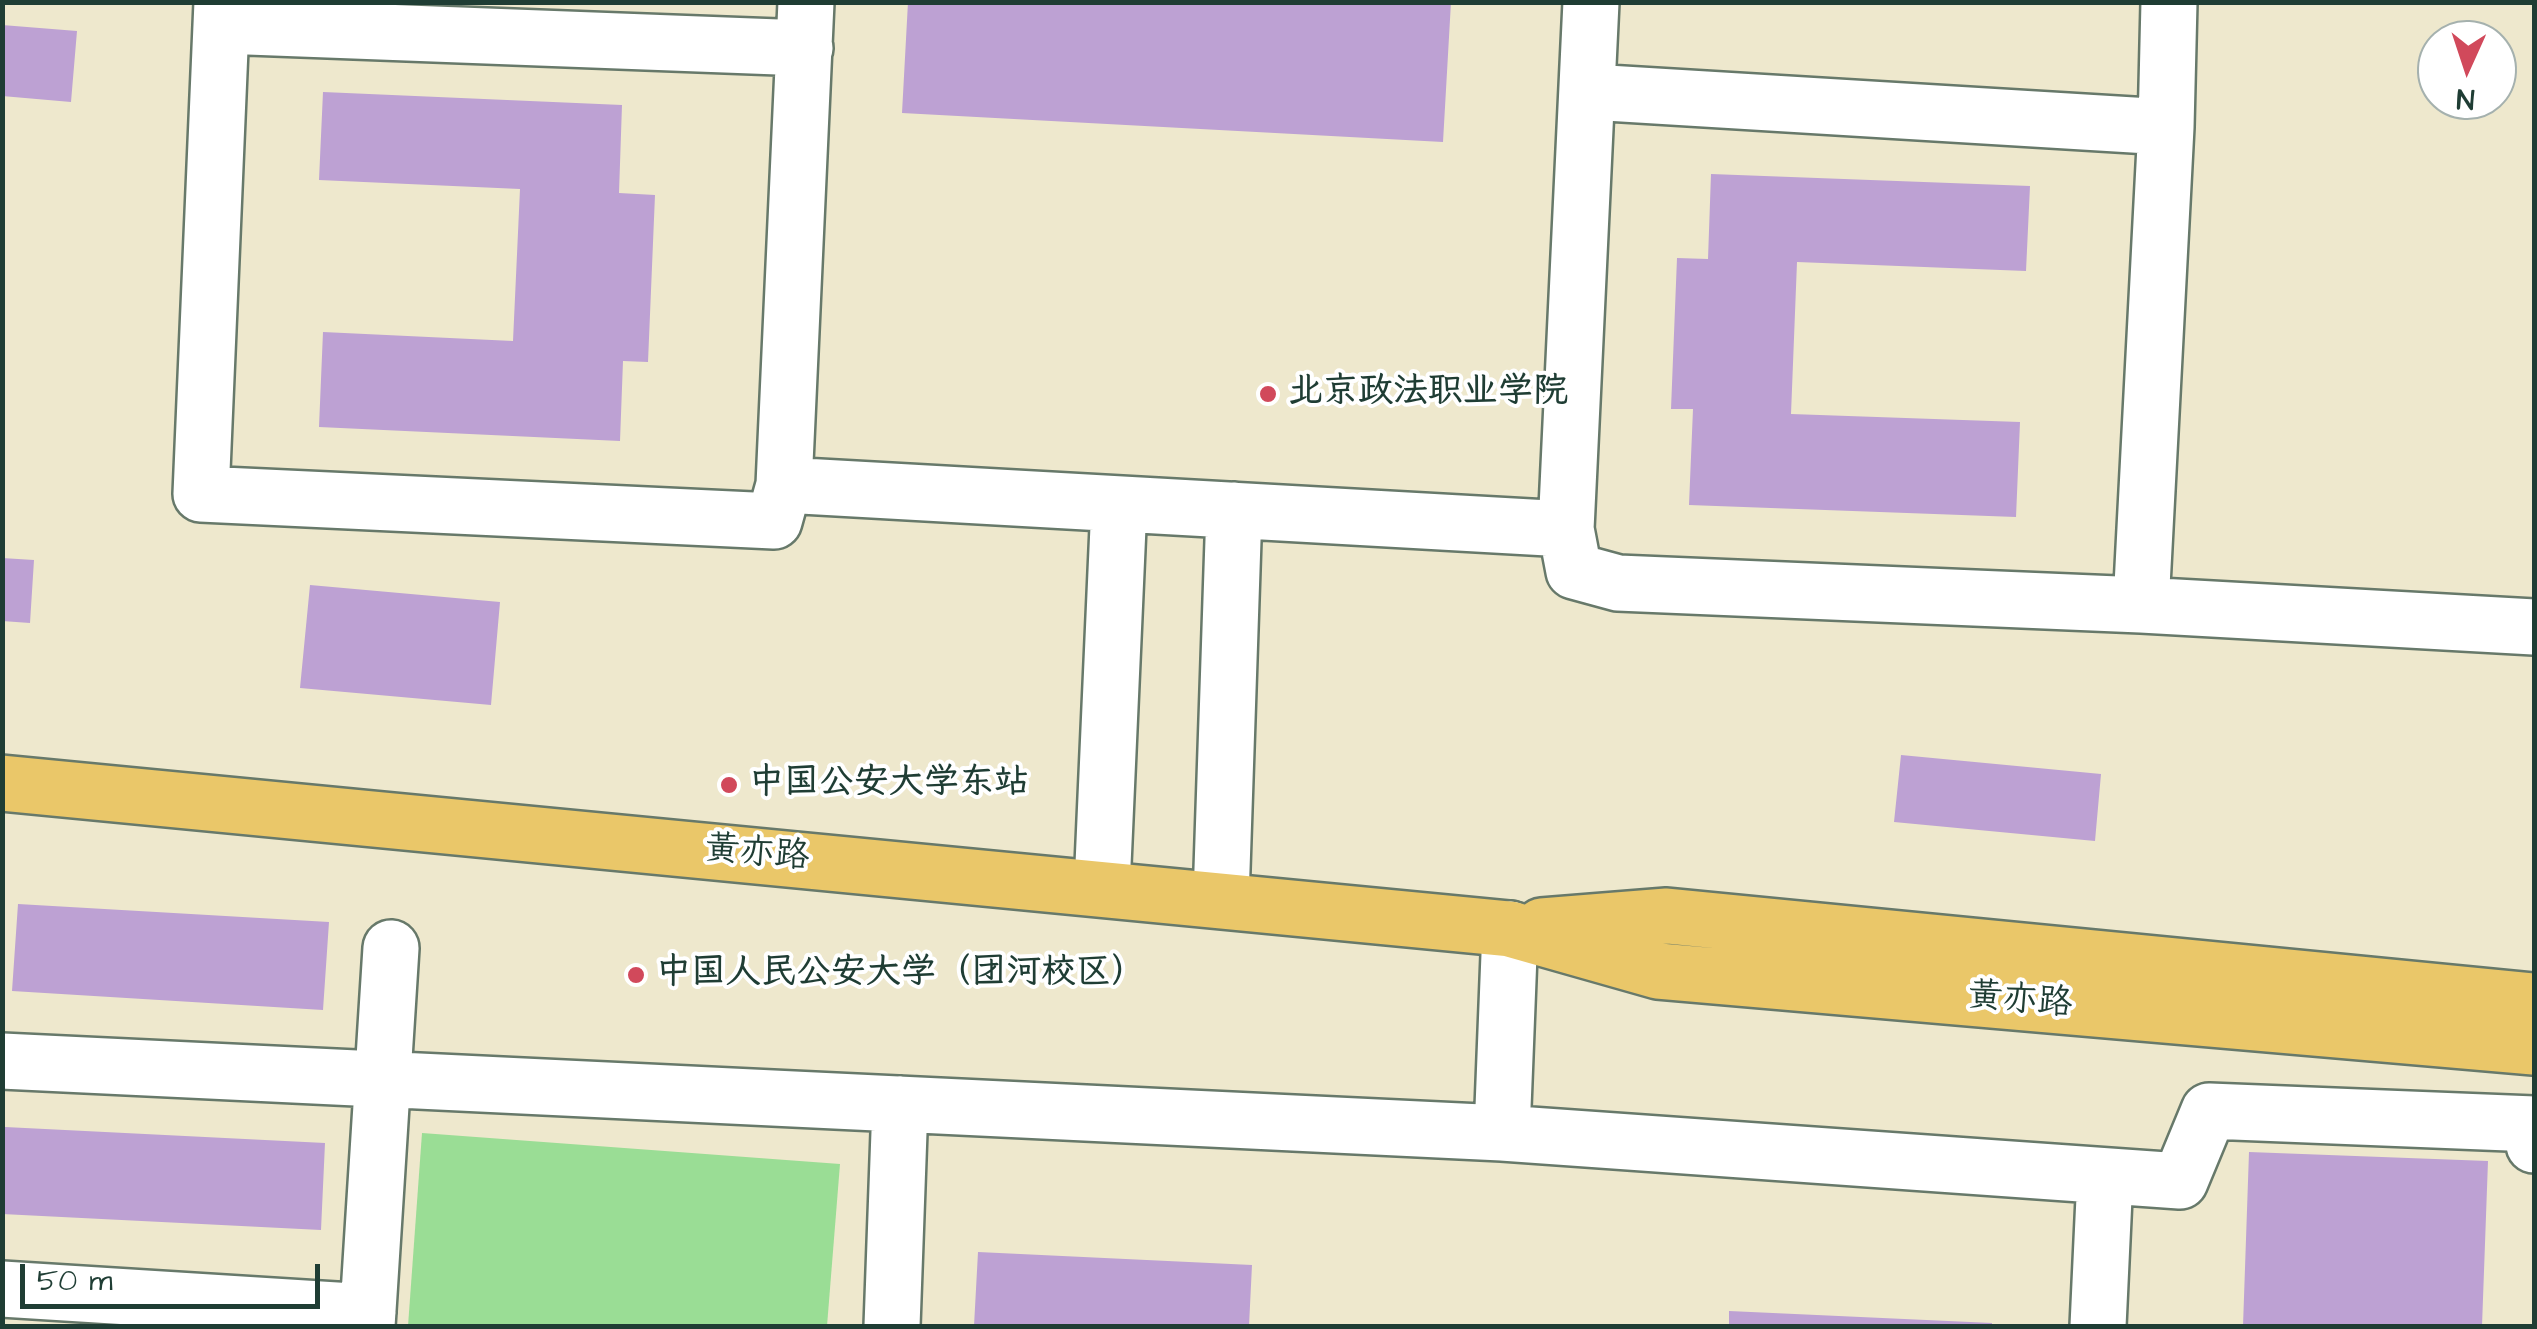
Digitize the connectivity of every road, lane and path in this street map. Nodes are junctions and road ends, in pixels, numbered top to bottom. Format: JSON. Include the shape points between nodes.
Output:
{"nodes":[{"id":1,"x":1592,"y":2,"type":"edge"},
{"id":2,"x":2169,"y":2,"type":"edge"},
{"id":3,"x":222,"y":14,"type":"edge"},
{"id":4,"x":806,"y":25,"type":"edge"},
{"id":5,"x":1590,"y":92,"type":"junction"},
{"id":6,"x":2166,"y":127,"type":"junction"},
{"id":7,"x":784,"y":484,"type":"junction"},
{"id":8,"x":1119,"y":504,"type":"junction"},
{"id":9,"x":1234,"y":510,"type":"junction"},
{"id":10,"x":1566,"y":530,"type":"junction"},
{"id":11,"x":2141,"y":605,"type":"junction"},
{"id":12,"x":2534,"y":626,"type":"edge"},
{"id":13,"x":2,"y":783,"type":"edge"},
{"id":14,"x":1102,"y":887,"type":"junction"},
{"id":15,"x":1221,"y":900,"type":"junction"},
{"id":16,"x":1510,"y":928,"type":"junction"},
{"id":17,"x":391,"y":948,"type":"dead end"},
{"id":18,"x":2534,"y":1001,"type":"edge"},
{"id":19,"x":2534,"y":1047,"type":"edge"},
{"id":20,"x":2,"y":1061,"type":"edge"},
{"id":21,"x":384,"y":1080,"type":"junction"},
{"id":22,"x":900,"y":1104,"type":"junction"},
{"id":23,"x":1502,"y":1133,"type":"junction"},
{"id":24,"x":2534,"y":1145,"type":"edge"},
{"id":25,"x":2105,"y":1176,"type":"junction"},
{"id":26,"x":2,"y":1289,"type":"edge"},
{"id":27,"x":367,"y":1319,"type":"edge"},
{"id":28,"x":892,"y":1326,"type":"edge"},
{"id":29,"x":2098,"y":1326,"type":"edge"}],
"edges":[{"from":1,"to":5,"type":"street"},
{"from":2,"to":6,"type":"street"},
{"from":3,"to":4,"type":"street"},
{"from":3,"to":7,"type":"street","via":[[201,494],[774,521]]},
{"from":4,"to":7,"type":"street"},
{"from":5,"to":6,"type":"street"},
{"from":5,"to":10,"type":"street"},
{"from":6,"to":11,"type":"street"},
{"from":7,"to":8,"type":"street"},
{"from":8,"to":9,"type":"street"},
{"from":8,"to":14,"type":"street"},
{"from":9,"to":10,"type":"street"},
{"from":9,"to":15,"type":"street"},
{"from":10,"to":11,"type":"street","via":[[1574,571],[1618,583]]},
{"from":11,"to":12,"type":"street"},
{"from":13,"to":14,"type":"main road","name":"黄亦路"},
{"from":14,"to":15,"type":"main road","name":"黄亦路"},
{"from":15,"to":16,"type":"main road","name":"黄亦路"},
{"from":16,"to":18,"type":"main road","name":"黄亦路","via":[[1666,916]]},
{"from":16,"to":19,"type":"main road","name":"黄亦路","via":[[1658,971]]},
{"from":16,"to":23,"type":"street"},
{"from":17,"to":21,"type":"street"},
{"from":20,"to":21,"type":"street"},
{"from":21,"to":22,"type":"street"},
{"from":21,"to":27,"type":"street"},
{"from":22,"to":23,"type":"street"},
{"from":22,"to":28,"type":"street"},
{"from":23,"to":25,"type":"street"},
{"from":24,"to":25,"type":"street","via":[[2534,1124],[2209,1111],[2180,1181]]},
{"from":25,"to":29,"type":"street"},
{"from":26,"to":27,"type":"street"}]}
